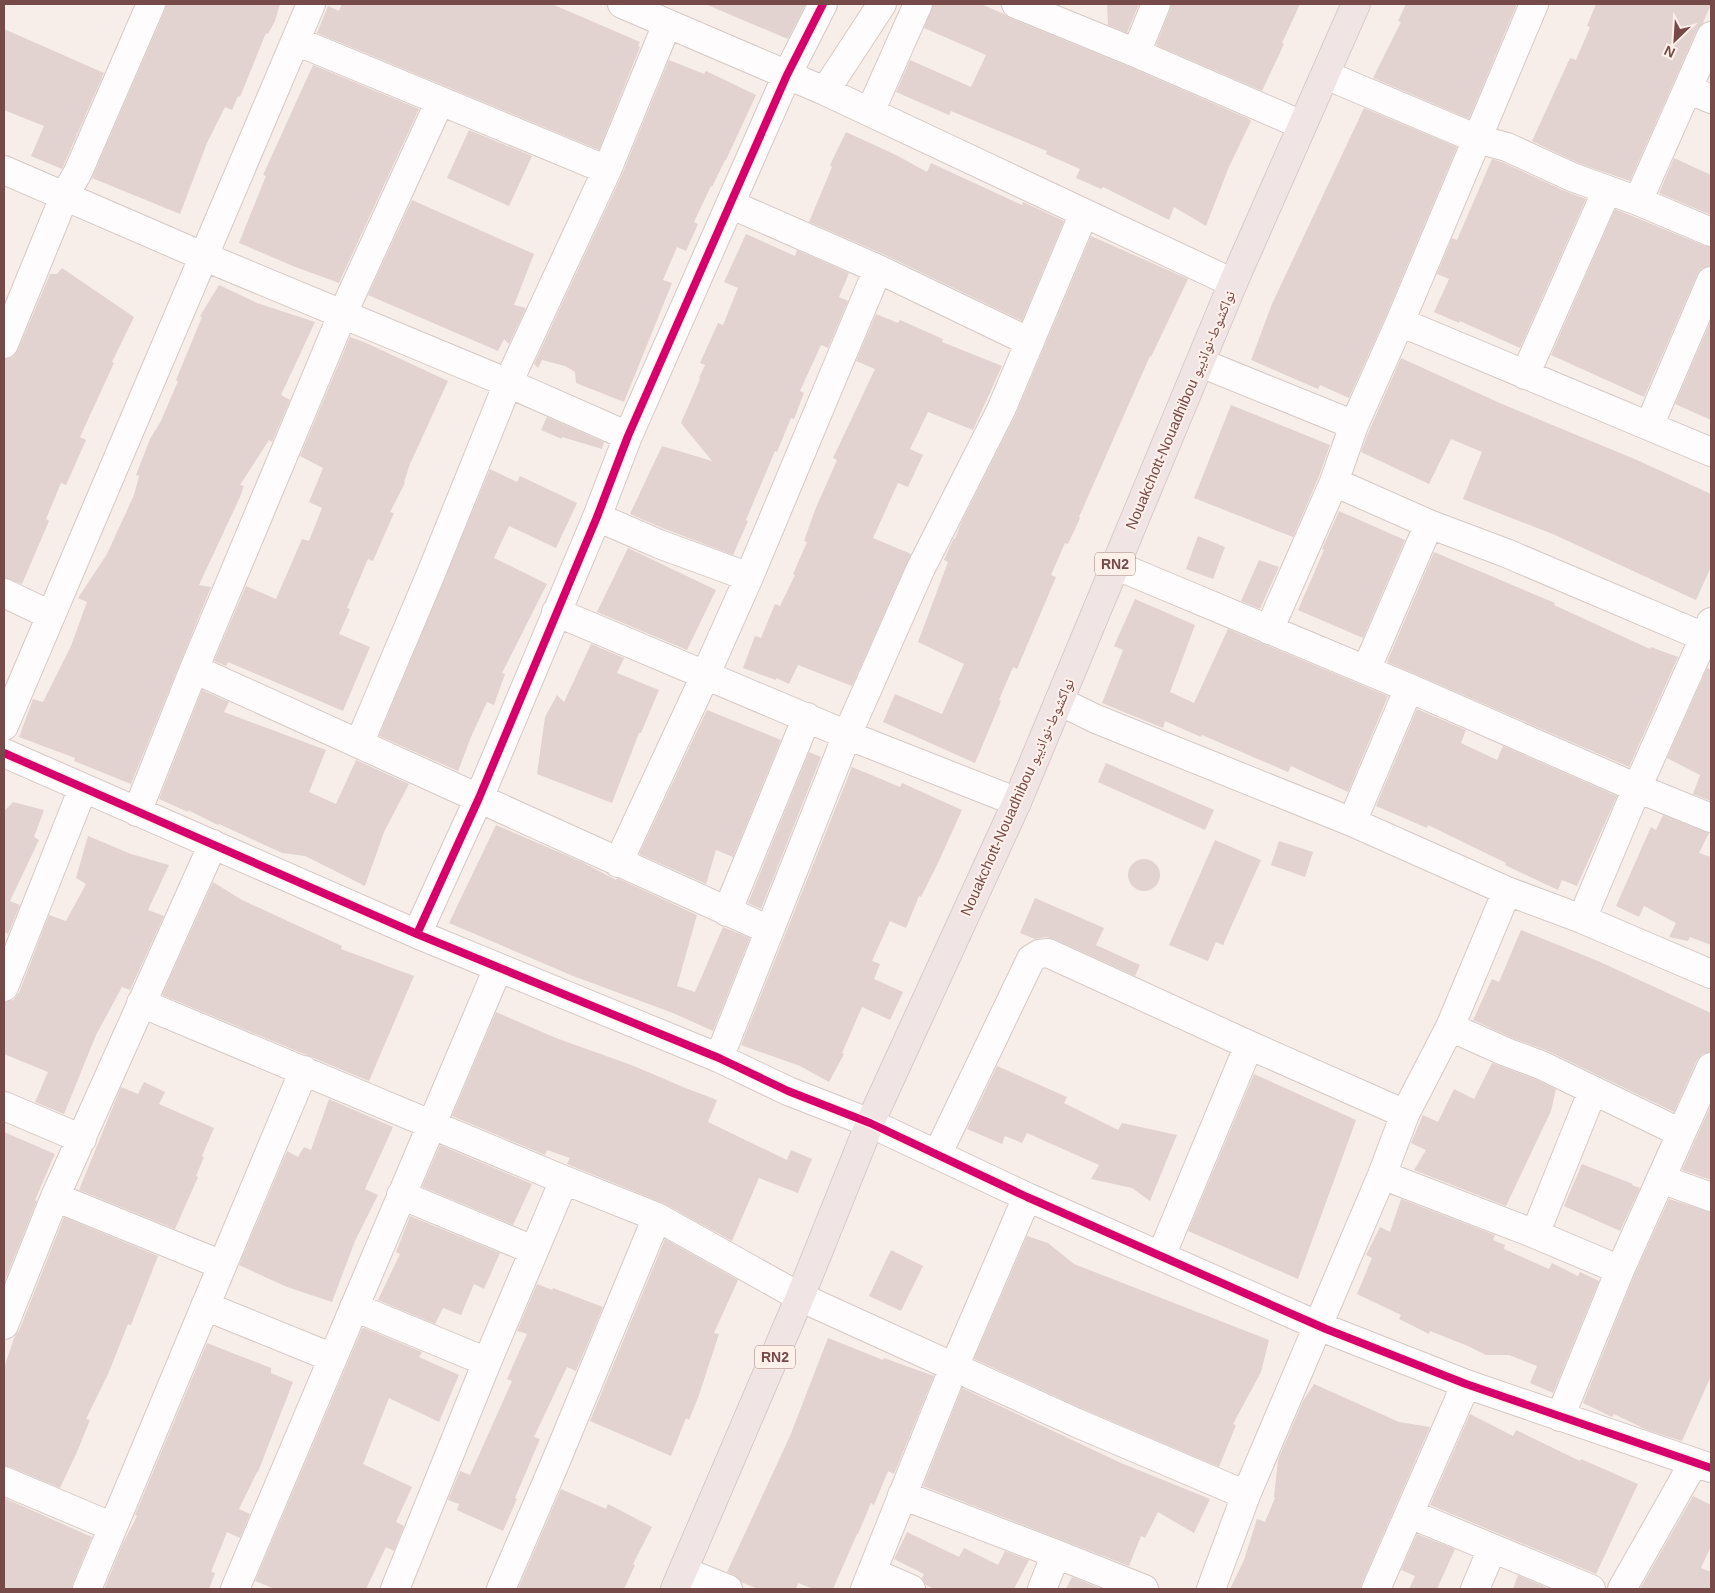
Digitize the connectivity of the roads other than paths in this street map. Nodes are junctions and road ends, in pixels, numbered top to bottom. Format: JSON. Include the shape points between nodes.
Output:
{"nodes":[{"id":1,"x":151,"y":4,"type":"edge"},
{"id":2,"x":311,"y":4,"type":"edge"},
{"id":3,"x":622,"y":4,"type":"edge"},
{"id":4,"x":823,"y":4,"type":"edge"},
{"id":5,"x":882,"y":4,"type":"edge"},
{"id":6,"x":918,"y":4,"type":"edge"},
{"id":7,"x":1016,"y":4,"type":"edge"},
{"id":8,"x":1156,"y":4,"type":"edge"},
{"id":9,"x":1356,"y":4,"type":"edge"},
{"id":10,"x":1534,"y":4,"type":"edge"},
{"id":11,"x":1064,"y":13,"type":"edge"},
{"id":12,"x":667,"y":24,"type":"junction"},
{"id":13,"x":1711,"y":36,"type":"edge"},
{"id":14,"x":296,"y":41,"type":"junction"},
{"id":15,"x":1136,"y":54,"type":"junction"},
{"id":16,"x":787,"y":74,"type":"junction"},
{"id":17,"x":1326,"y":75,"type":"junction"},
{"id":18,"x":825,"y":91,"type":"junction"},
{"id":19,"x":1700,"y":94,"type":"edge"},
{"id":20,"x":440,"y":101,"type":"junction"},
{"id":21,"x":870,"y":112,"type":"junction"},
{"id":22,"x":1302,"y":126,"type":"junction"},
{"id":23,"x":1477,"y":139,"type":"junction"},
{"id":24,"x":4,"y":170,"type":"edge"},
{"id":25,"x":607,"y":170,"type":"junction"},
{"id":26,"x":1607,"y":190,"type":"junction"},
{"id":27,"x":64,"y":197,"type":"junction"},
{"id":28,"x":1638,"y":201,"type":"junction"},
{"id":29,"x":730,"y":204,"type":"junction"},
{"id":30,"x":1084,"y":213,"type":"junction"},
{"id":31,"x":1711,"y":232,"type":"edge"},
{"id":32,"x":205,"y":257,"type":"junction"},
{"id":33,"x":878,"y":268,"type":"junction"},
{"id":34,"x":1711,"y":281,"type":"edge"},
{"id":35,"x":1233,"y":283,"type":"junction"},
{"id":36,"x":343,"y":313,"type":"junction"},
{"id":37,"x":1400,"y":322,"type":"junction"},
{"id":38,"x":1030,"y":342,"type":"junction"},
{"id":39,"x":4,"y":344,"type":"edge"},
{"id":40,"x":1201,"y":362,"type":"junction"},
{"id":41,"x":1525,"y":375,"type":"junction"},
{"id":42,"x":508,"y":383,"type":"junction"},
{"id":43,"x":1354,"y":425,"type":"junction"},
{"id":44,"x":1650,"y":426,"type":"junction"},
{"id":45,"x":628,"y":436,"type":"junction"},
{"id":46,"x":1711,"y":452,"type":"edge"},
{"id":47,"x":1334,"y":482,"type":"junction"},
{"id":48,"x":596,"y":517,"type":"junction"},
{"id":49,"x":1429,"y":524,"type":"junction"},
{"id":50,"x":1114,"y":565,"type":"junction"},
{"id":51,"x":749,"y":577,"type":"junction"},
{"id":52,"x":4,"y":593,"type":"edge"},
{"id":53,"x":556,"y":612,"type":"junction"},
{"id":54,"x":50,"y":615,"type":"junction"},
{"id":55,"x":1709,"y":626,"type":"edge"},
{"id":56,"x":1269,"y":630,"type":"junction"},
{"id":57,"x":194,"y":669,"type":"junction"},
{"id":58,"x":1366,"y":670,"type":"junction"},
{"id":59,"x":705,"y":676,"type":"junction"},
{"id":60,"x":1409,"y":688,"type":"junction"},
{"id":61,"x":1059,"y":702,"type":"junction"},
{"id":62,"x":807,"y":717,"type":"junction"},
{"id":63,"x":4,"y":726,"type":"edge"},
{"id":64,"x":847,"y":735,"type":"junction"},
{"id":65,"x":359,"y":744,"type":"junction"},
{"id":66,"x":4,"y":753,"type":"edge"},
{"id":67,"x":83,"y":788,"type":"junction"},
{"id":68,"x":1637,"y":788,"type":"junction"},
{"id":69,"x":479,"y":798,"type":"junction"},
{"id":70,"x":1017,"y":802,"type":"junction"},
{"id":71,"x":137,"y":812,"type":"junction"},
{"id":72,"x":1711,"y":818,"type":"edge"},
{"id":73,"x":1352,"y":822,"type":"junction"},
{"id":74,"x":213,"y":844,"type":"junction"},
{"id":75,"x":618,"y":863,"type":"junction"},
{"id":76,"x":1507,"y":891,"type":"junction"},
{"id":77,"x":727,"y":912,"type":"junction"},
{"id":78,"x":1582,"y":919,"type":"junction"},
{"id":79,"x":769,"y":930,"type":"junction"},
{"id":80,"x":418,"y":934,"type":"junction"},
{"id":81,"x":12,"y":946,"type":"edge"},
{"id":82,"x":498,"y":968,"type":"junction"},
{"id":83,"x":1711,"y":974,"type":"edge"},
{"id":84,"x":4,"y":987,"type":"edge"},
{"id":85,"x":141,"y":1003,"type":"junction"},
{"id":86,"x":1450,"y":1027,"type":"junction"},
{"id":87,"x":1249,"y":1045,"type":"junction"},
{"id":88,"x":719,"y":1058,"type":"junction"},
{"id":89,"x":1711,"y":1067,"type":"edge"},
{"id":90,"x":304,"y":1070,"type":"junction"},
{"id":91,"x":1593,"y":1090,"type":"junction"},
{"id":92,"x":4,"y":1106,"type":"edge"},
{"id":93,"x":1405,"y":1114,"type":"junction"},
{"id":94,"x":870,"y":1123,"type":"junction"},
{"id":95,"x":432,"y":1125,"type":"junction"},
{"id":96,"x":1682,"y":1133,"type":"junction"},
{"id":97,"x":82,"y":1140,"type":"junction"},
{"id":98,"x":937,"y":1155,"type":"junction"},
{"id":99,"x":1382,"y":1176,"type":"junction"},
{"id":100,"x":1661,"y":1179,"type":"junction"},
{"id":101,"x":564,"y":1180,"type":"junction"},
{"id":102,"x":401,"y":1195,"type":"junction"},
{"id":103,"x":55,"y":1196,"type":"junction"},
{"id":104,"x":1027,"y":1197,"type":"junction"},
{"id":105,"x":1711,"y":1197,"type":"edge"},
{"id":106,"x":656,"y":1217,"type":"junction"},
{"id":107,"x":1535,"y":1234,"type":"junction"},
{"id":108,"x":533,"y":1250,"type":"junction"},
{"id":109,"x":1161,"y":1256,"type":"junction"},
{"id":110,"x":222,"y":1265,"type":"junction"},
{"id":111,"x":1620,"y":1270,"type":"junction"},
{"id":112,"x":800,"y":1297,"type":"junction"},
{"id":113,"x":205,"y":1306,"type":"junction"},
{"id":114,"x":354,"y":1307,"type":"junction"},
{"id":115,"x":4,"y":1325,"type":"edge"},
{"id":116,"x":1318,"y":1325,"type":"junction"},
{"id":117,"x":333,"y":1358,"type":"junction"},
{"id":118,"x":487,"y":1362,"type":"junction"},
{"id":119,"x":954,"y":1367,"type":"junction"},
{"id":120,"x":1466,"y":1384,"type":"junction"},
{"id":121,"x":1560,"y":1417,"type":"junction"},
{"id":122,"x":1702,"y":1465,"type":"edge"},
{"id":123,"x":4,"y":1481,"type":"edge"},
{"id":124,"x":902,"y":1495,"type":"junction"},
{"id":125,"x":1246,"y":1495,"type":"junction"},
{"id":126,"x":1410,"y":1514,"type":"junction"},
{"id":127,"x":113,"y":1527,"type":"junction"},
{"id":128,"x":1492,"y":1549,"type":"junction"},
{"id":129,"x":1056,"y":1554,"type":"junction"},
{"id":130,"x":679,"y":1580,"type":"edge"},
{"id":131,"x":868,"y":1581,"type":"edge"},
{"id":132,"x":241,"y":1587,"type":"edge"},
{"id":133,"x":87,"y":1589,"type":"edge"},
{"id":134,"x":395,"y":1589,"type":"edge"},
{"id":135,"x":501,"y":1589,"type":"edge"},
{"id":136,"x":728,"y":1589,"type":"edge"},
{"id":137,"x":910,"y":1589,"type":"edge"},
{"id":138,"x":1042,"y":1589,"type":"edge"},
{"id":139,"x":1144,"y":1589,"type":"edge"},
{"id":140,"x":1211,"y":1589,"type":"edge"},
{"id":141,"x":1376,"y":1589,"type":"edge"},
{"id":142,"x":1475,"y":1589,"type":"edge"},
{"id":143,"x":1591,"y":1589,"type":"edge"},
{"id":144,"x":1622,"y":1589,"type":"edge"}],
"edges":[{"from":1,"to":27,"type":"street"},
{"from":2,"to":14,"type":"street"},
{"from":3,"to":12,"type":"street"},
{"from":4,"to":16,"type":"street"},
{"from":5,"to":18,"type":"street"},
{"from":6,"to":21,"type":"street"},
{"from":7,"to":11,"type":"street"},
{"from":8,"to":15,"type":"street"},
{"from":9,"to":17,"type":"highway","name":"Nouakchott-Nouadhibou نواكشوط-نواذيبو","number":"RN2"},
{"from":10,"to":23,"type":"street"},
{"from":11,"to":15,"type":"street"},
{"from":12,"to":16,"type":"street"},
{"from":12,"to":25,"type":"street"},
{"from":13,"to":19,"type":"street"},
{"from":14,"to":20,"type":"street"},
{"from":14,"to":32,"type":"street"},
{"from":15,"to":22,"type":"street"},
{"from":16,"to":18,"type":"street"},
{"from":16,"to":29,"type":"street"},
{"from":17,"to":22,"type":"highway","name":"Nouakchott-Nouadhibou نواكشوط-نواذيبو","number":"RN2"},
{"from":17,"to":23,"type":"street"},
{"from":18,"to":21,"type":"street"},
{"from":19,"to":28,"type":"street"},
{"from":20,"to":25,"type":"street"},
{"from":20,"to":36,"type":"street"},
{"from":21,"to":30,"type":"street"},
{"from":22,"to":35,"type":"highway","name":"Nouakchott-Nouadhibou نواكشوط-نواذيبو","number":"RN2"},
{"from":23,"to":26,"type":"street","via":[[1507,147]]},
{"from":23,"to":37,"type":"street"},
{"from":24,"to":27,"type":"street"},
{"from":25,"to":42,"type":"street"},
{"from":26,"to":28,"type":"street"},
{"from":26,"to":41,"type":"street"},
{"from":27,"to":32,"type":"street"},
{"from":27,"to":39,"type":"street"},
{"from":28,"to":31,"type":"street"},
{"from":29,"to":33,"type":"street"},
{"from":29,"to":45,"type":"street"},
{"from":30,"to":35,"type":"street"},
{"from":30,"to":38,"type":"street"},
{"from":32,"to":36,"type":"street"},
{"from":32,"to":54,"type":"street"},
{"from":33,"to":38,"type":"street"},
{"from":33,"to":51,"type":"street"},
{"from":34,"to":44,"type":"street"},
{"from":35,"to":40,"type":"highway","name":"Nouakchott-Nouadhibou نواكشوط-نواذيبو","number":"RN2"},
{"from":36,"to":42,"type":"street"},
{"from":36,"to":57,"type":"street"},
{"from":37,"to":41,"type":"street"},
{"from":37,"to":43,"type":"street"},
{"from":38,"to":64,"type":"street","via":[[1001,410],[920,570]]},
{"from":40,"to":43,"type":"street"},
{"from":40,"to":50,"type":"highway","name":"Nouakchott-Nouadhibou نواكشوط-نواذيبو","number":"RN2"},
{"from":41,"to":44,"type":"street"},
{"from":42,"to":45,"type":"street"},
{"from":42,"to":65,"type":"street"},
{"from":43,"to":47,"type":"street"},
{"from":44,"to":46,"type":"street"},
{"from":45,"to":48,"type":"street"},
{"from":47,"to":49,"type":"street"},
{"from":47,"to":56,"type":"street"},
{"from":48,"to":51,"type":"street"},
{"from":48,"to":53,"type":"street"},
{"from":49,"to":55,"type":"street"},
{"from":49,"to":58,"type":"street"},
{"from":50,"to":56,"type":"street"},
{"from":50,"to":61,"type":"highway","name":"Nouakchott-Nouadhibou نواكشوط-نواذيبو","number":"RN2"},
{"from":51,"to":59,"type":"street"},
{"from":52,"to":54,"type":"street"},
{"from":53,"to":59,"type":"street"},
{"from":53,"to":69,"type":"street"},
{"from":54,"to":63,"type":"street"},
{"from":55,"to":68,"type":"street"},
{"from":56,"to":58,"type":"street"},
{"from":57,"to":65,"type":"street"},
{"from":57,"to":71,"type":"street"},
{"from":58,"to":60,"type":"street"},
{"from":59,"to":62,"type":"street"},
{"from":59,"to":75,"type":"street"},
{"from":60,"to":68,"type":"street"},
{"from":60,"to":73,"type":"street"},
{"from":61,"to":70,"type":"highway","name":"Nouakchott-Nouadhibou نواكشوط-نواذيبو","number":"RN2"},
{"from":61,"to":73,"type":"street"},
{"from":62,"to":64,"type":"street"},
{"from":62,"to":77,"type":"street"},
{"from":64,"to":70,"type":"street"},
{"from":64,"to":79,"type":"street"},
{"from":65,"to":69,"type":"street"},
{"from":66,"to":67,"type":"street"},
{"from":67,"to":71,"type":"street"},
{"from":67,"to":81,"type":"street"},
{"from":68,"to":72,"type":"street"},
{"from":68,"to":78,"type":"street"},
{"from":69,"to":75,"type":"street"},
{"from":69,"to":80,"type":"street"},
{"from":70,"to":94,"type":"highway","name":"Nouakchott-Nouadhibou نواكشوط-نواذيبو","number":"RN2"},
{"from":71,"to":74,"type":"street"},
{"from":73,"to":76,"type":"street"},
{"from":74,"to":80,"type":"street"},
{"from":74,"to":85,"type":"street"},
{"from":75,"to":77,"type":"street"},
{"from":76,"to":78,"type":"street"},
{"from":76,"to":86,"type":"street"},
{"from":77,"to":79,"type":"street"},
{"from":78,"to":83,"type":"street"},
{"from":79,"to":88,"type":"street"},
{"from":80,"to":82,"type":"street"},
{"from":81,"to":84,"type":"street"},
{"from":82,"to":88,"type":"street"},
{"from":82,"to":95,"type":"street"},
{"from":85,"to":90,"type":"street"},
{"from":85,"to":97,"type":"street"},
{"from":86,"to":91,"type":"street"},
{"from":86,"to":93,"type":"street"},
{"from":87,"to":93,"type":"street"},
{"from":87,"to":98,"type":"street","via":[[1048,953],[1039,954],[1031,959]]},
{"from":87,"to":109,"type":"street"},
{"from":88,"to":94,"type":"street","via":[[788,1091]]},
{"from":89,"to":96,"type":"street"},
{"from":90,"to":95,"type":"street"},
{"from":90,"to":110,"type":"street"},
{"from":91,"to":96,"type":"street"},
{"from":91,"to":107,"type":"street"},
{"from":92,"to":97,"type":"street"},
{"from":93,"to":99,"type":"street"},
{"from":94,"to":98,"type":"street"},
{"from":94,"to":112,"type":"highway","name":"Nouakchott-Nouadhibou نواكشوط-نواذيبو","number":"RN2"},
{"from":95,"to":101,"type":"street"},
{"from":95,"to":102,"type":"street"},
{"from":96,"to":100,"type":"street"},
{"from":97,"to":103,"type":"street"},
{"from":98,"to":104,"type":"street"},
{"from":99,"to":107,"type":"street"},
{"from":99,"to":116,"type":"street"},
{"from":100,"to":105,"type":"street"},
{"from":100,"to":111,"type":"street"},
{"from":101,"to":106,"type":"street"},
{"from":101,"to":108,"type":"street"},
{"from":102,"to":108,"type":"street"},
{"from":102,"to":114,"type":"street"},
{"from":103,"to":110,"type":"street"},
{"from":103,"to":115,"type":"street"},
{"from":104,"to":109,"type":"street"},
{"from":104,"to":119,"type":"street"},
{"from":106,"to":112,"type":"street"},
{"from":106,"to":135,"type":"street"},
{"from":107,"to":111,"type":"street"},
{"from":108,"to":118,"type":"street"},
{"from":109,"to":116,"type":"street"},
{"from":110,"to":113,"type":"street"},
{"from":111,"to":121,"type":"street"},
{"from":112,"to":119,"type":"street"},
{"from":112,"to":130,"type":"highway","name":"Nouakchott-Nouadhibou نواكشوط-نواذيبو","number":"RN2"},
{"from":113,"to":117,"type":"street"},
{"from":113,"to":127,"type":"street"},
{"from":114,"to":117,"type":"street"},
{"from":114,"to":118,"type":"street"},
{"from":116,"to":120,"type":"street"},
{"from":116,"to":125,"type":"street"},
{"from":117,"to":132,"type":"street"},
{"from":118,"to":134,"type":"street"},
{"from":119,"to":124,"type":"street"},
{"from":119,"to":125,"type":"street"},
{"from":120,"to":121,"type":"street"},
{"from":120,"to":126,"type":"street"},
{"from":121,"to":122,"type":"street"},
{"from":122,"to":144,"type":"street"},
{"from":123,"to":127,"type":"street"},
{"from":124,"to":129,"type":"street"},
{"from":124,"to":131,"type":"street"},
{"from":125,"to":140,"type":"street"},
{"from":126,"to":128,"type":"street"},
{"from":126,"to":141,"type":"street"},
{"from":127,"to":133,"type":"street"},
{"from":128,"to":142,"type":"street"},
{"from":128,"to":143,"type":"street"},
{"from":129,"to":138,"type":"street"},
{"from":129,"to":139,"type":"street"},
{"from":130,"to":136,"type":"street"},
{"from":131,"to":137,"type":"street"}]}
